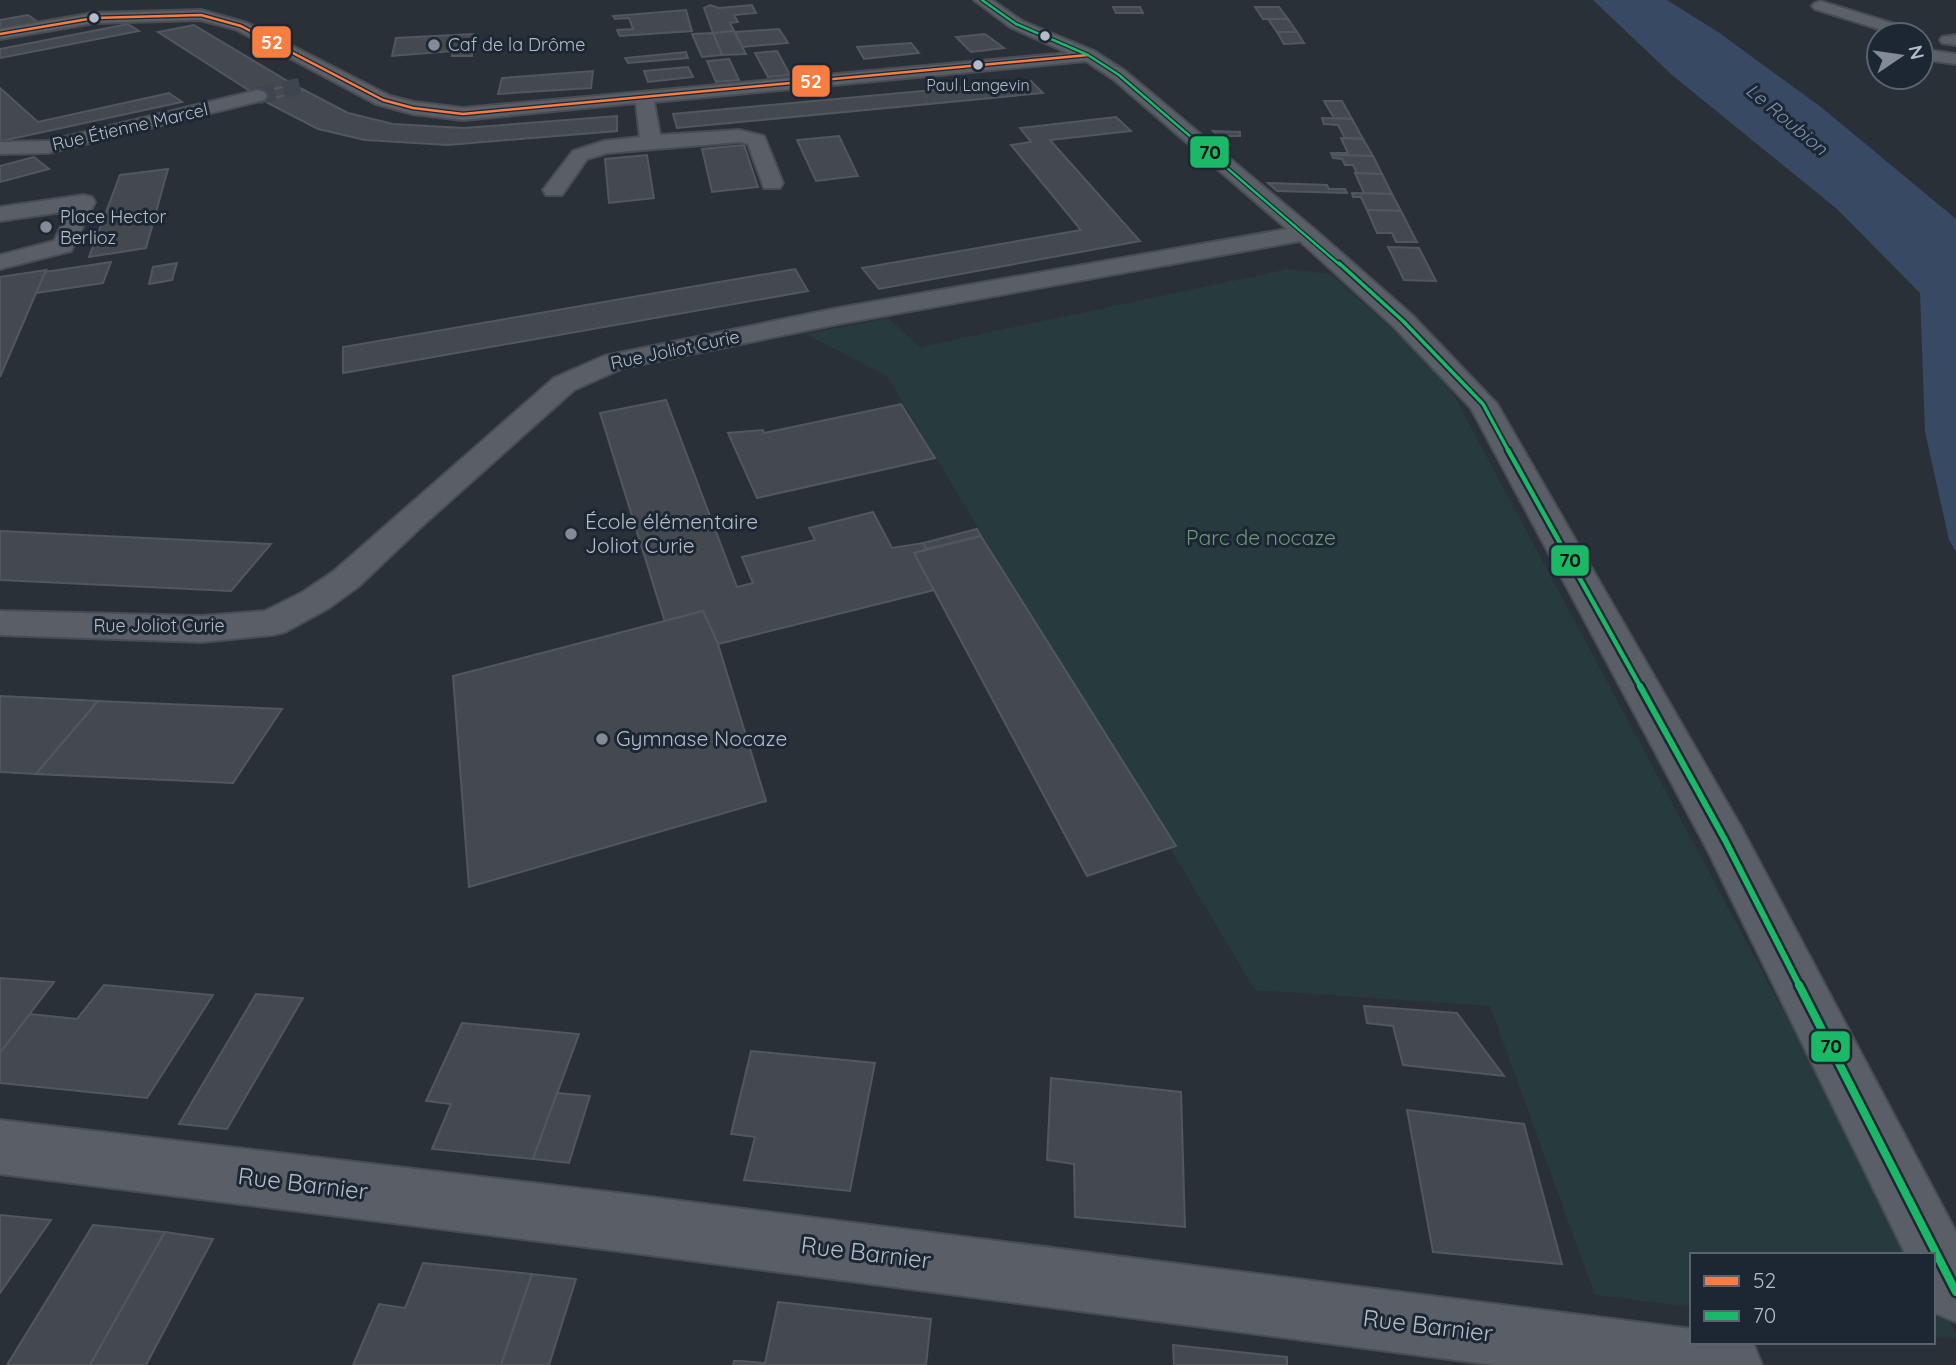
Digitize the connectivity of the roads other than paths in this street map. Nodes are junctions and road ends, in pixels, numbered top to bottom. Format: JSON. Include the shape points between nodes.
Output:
{"nodes":[{"id":1,"x":982,"y":0,"type":"edge"},
{"id":2,"x":1813,"y":3,"type":"edge"},
{"id":3,"x":1866,"y":21,"type":"edge"},
{"id":4,"x":1865,"y":28,"type":"edge"},
{"id":5,"x":0,"y":34,"type":"edge"},
{"id":6,"x":1935,"y":40,"type":"edge"},
{"id":7,"x":1953,"y":40,"type":"edge"},
{"id":8,"x":1088,"y":55,"type":"junction"},
{"id":9,"x":1948,"y":59,"type":"edge"},
{"id":10,"x":1956,"y":69,"type":"edge"},
{"id":11,"x":339,"y":77,"type":"junction"},
{"id":12,"x":309,"y":84,"type":"tunnel mouth"},
{"id":13,"x":258,"y":96,"type":"tunnel mouth"},
{"id":14,"x":644,"y":98,"type":"junction"},
{"id":15,"x":651,"y":142,"type":"junction"},
{"id":16,"x":0,"y":148,"type":"edge"},
{"id":17,"x":772,"y":183,"type":"dead end"},
{"id":18,"x":554,"y":190,"type":"dead end"},
{"id":19,"x":0,"y":214,"type":"edge"},
{"id":20,"x":1305,"y":233,"type":"junction"},
{"id":21,"x":0,"y":262,"type":"edge"},
{"id":22,"x":0,"y":623,"type":"edge"},
{"id":23,"x":0,"y":1147,"type":"edge"},
{"id":24,"x":1956,"y":1292,"type":"edge"},
{"id":25,"x":1731,"y":1365,"type":"edge"}],
"edges":[{"from":1,"to":8,"type":"street","via":[[1016,24]]},
{"from":2,"to":3,"type":"main road"},
{"from":2,"to":4,"type":"main road"},
{"from":5,"to":11,"type":"street","via":[[94,18],[201,15],[241,26]]},
{"from":6,"to":7,"type":"main road"},
{"from":8,"to":14,"type":"street"},
{"from":8,"to":20,"type":"street","via":[[1119,75]]},
{"from":9,"to":10,"type":"main road"},
{"from":11,"to":12,"type":"street"},
{"from":11,"to":14,"type":"street","via":[[383,100],[463,114]]},
{"from":13,"to":16,"type":"street","name":"Rue Étienne Marcel","via":[[48,147]]},
{"from":14,"to":15,"type":"street"},
{"from":15,"to":17,"type":"street","via":[[739,136],[757,139]]},
{"from":15,"to":18,"type":"street","via":[[604,147],[580,155]]},
{"from":19,"to":21,"type":"street","via":[[84,202],[63,246]]},
{"from":20,"to":22,"type":"street","name":"Rue Joliot Curie","via":[[838,316],[592,370],[565,384],[346,579],[272,623],[202,629]]},
{"from":20,"to":24,"type":"street","via":[[1403,320],[1483,404],[1725,839]]},
{"from":23,"to":25,"type":"street","name":"Rue Barnier"}]}
